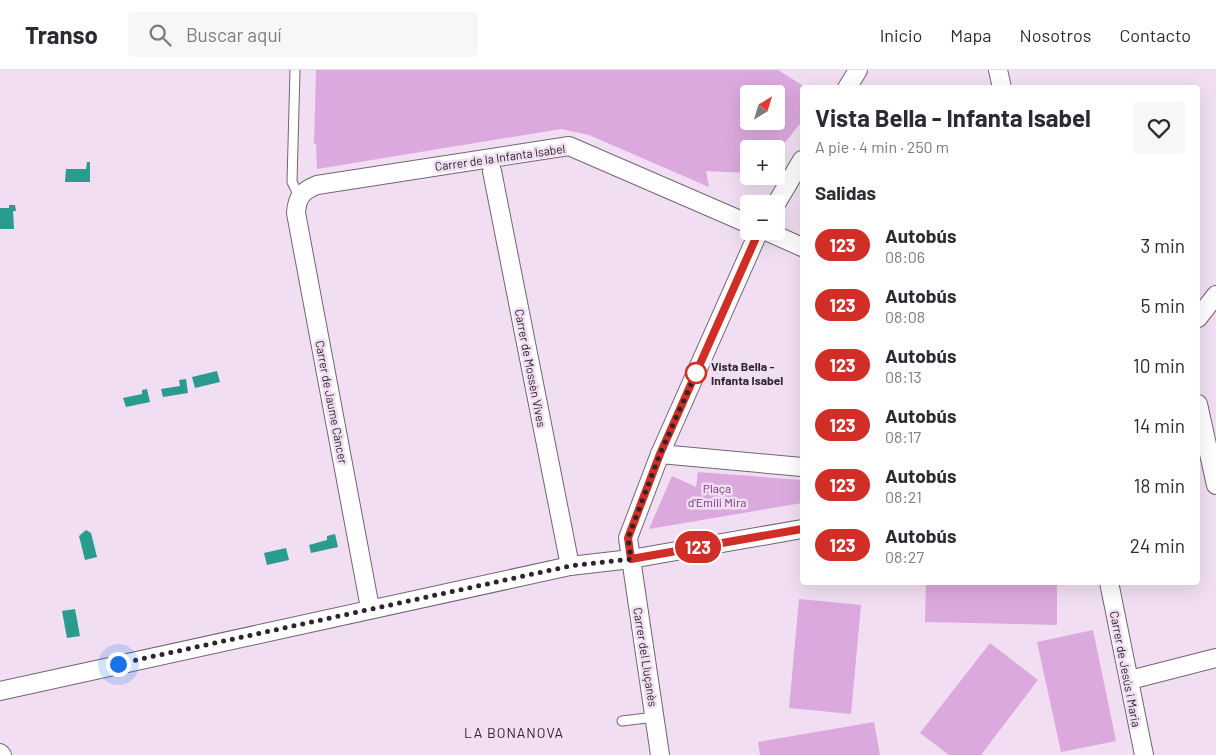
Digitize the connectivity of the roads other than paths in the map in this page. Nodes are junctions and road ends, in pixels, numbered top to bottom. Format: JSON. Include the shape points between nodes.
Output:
{"nodes":[{"id":1,"x":295,"y":70,"type":"edge"},
{"id":2,"x":858,"y":70,"type":"edge"},
{"id":3,"x":998,"y":70,"type":"edge"},
{"id":4,"x":849,"y":85,"type":"edge"},
{"id":5,"x":1001,"y":85,"type":"edge"},
{"id":6,"x":800,"y":163,"type":"edge"},
{"id":7,"x":494,"y":180,"type":"dead end"},
{"id":8,"x":781,"y":195,"type":"edge"},
{"id":9,"x":300,"y":196,"type":"junction"},
{"id":10,"x":740,"y":220,"type":"edge"},
{"id":11,"x":785,"y":239,"type":"edge"},
{"id":12,"x":755,"y":240,"type":"edge"},
{"id":13,"x":800,"y":246,"type":"edge"},
{"id":14,"x":1216,"y":295,"type":"edge"},
{"id":15,"x":1200,"y":315,"type":"edge"},
{"id":16,"x":1200,"y":415,"type":"edge"},
{"id":17,"x":660,"y":454,"type":"junction"},
{"id":18,"x":1207,"y":454,"type":"edge"},
{"id":19,"x":800,"y":467,"type":"edge"},
{"id":20,"x":1216,"y":485,"type":"edge"},
{"id":21,"x":800,"y":529,"type":"edge"},
{"id":22,"x":631,"y":559,"type":"junction"},
{"id":23,"x":570,"y":566,"type":"junction"},
{"id":24,"x":1109,"y":585,"type":"edge"},
{"id":25,"x":370,"y":608,"type":"junction"},
{"id":26,"x":1216,"y":658,"type":"edge"},
{"id":27,"x":1130,"y":680,"type":"junction"},
{"id":28,"x":0,"y":691,"type":"edge"},
{"id":29,"x":655,"y":717,"type":"junction"},
{"id":30,"x":622,"y":721,"type":"dead end"},
{"id":31,"x":660,"y":755,"type":"edge"},
{"id":32,"x":1144,"y":755,"type":"edge"}],
"edges":[{"from":1,"to":9,"type":"lane","via":[[292,182]]},
{"from":2,"to":4,"type":"street"},
{"from":3,"to":5,"type":"street"},
{"from":6,"to":8,"type":"street"},
{"from":7,"to":23,"type":"street","name":"Carrer de Mossèn Vives"},
{"from":9,"to":10,"type":"street","name":"Carrer de la Infanta Isabel","via":[[304,190],[317,185],[569,146]]},
{"from":9,"to":25,"type":"street","name":"Carrer de Jaume Càncer","via":[[296,213]]},
{"from":11,"to":13,"type":"street"},
{"from":12,"to":17,"type":"street","name":"Carrer del Lluçanès"},
{"from":14,"to":15,"type":"street"},
{"from":16,"to":18,"type":"street"},
{"from":17,"to":19,"type":"street"},
{"from":17,"to":22,"type":"street","name":"Carrer del Lluçanès","via":[[628,538]]},
{"from":18,"to":20,"type":"street"},
{"from":21,"to":22,"type":"street"},
{"from":22,"to":23,"type":"street"},
{"from":22,"to":29,"type":"street","name":"Carrer del Lluçanès"},
{"from":23,"to":25,"type":"street"},
{"from":24,"to":27,"type":"street","name":"Carrer de Jesús i Maria"},
{"from":25,"to":28,"type":"street"},
{"from":26,"to":27,"type":"street"},
{"from":27,"to":32,"type":"street","name":"Carrer de Jesús i Maria"},
{"from":29,"to":30,"type":"lane"},
{"from":29,"to":31,"type":"street","name":"Carrer del Lluçanès"}]}
